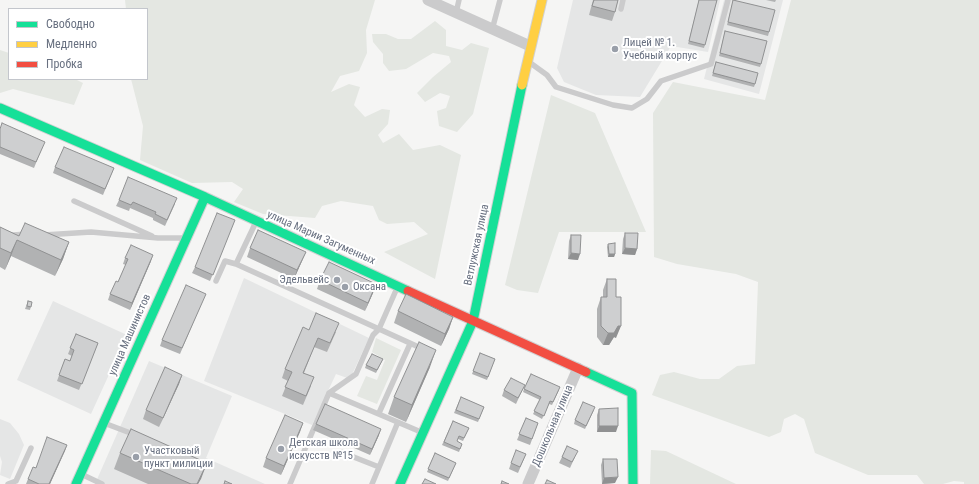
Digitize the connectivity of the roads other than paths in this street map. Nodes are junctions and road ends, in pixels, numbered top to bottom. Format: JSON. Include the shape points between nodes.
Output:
{"nodes":[{"id":1,"x":428,"y":0,"type":"edge"},
{"id":2,"x":459,"y":0,"type":"edge"},
{"id":3,"x":500,"y":0,"type":"edge"},
{"id":4,"x":542,"y":0,"type":"edge"},
{"id":5,"x":623,"y":0,"type":"edge"},
{"id":6,"x":728,"y":0,"type":"edge"},
{"id":7,"x":620,"y":9,"type":"dead end"},
{"id":8,"x":456,"y":13,"type":"junction"},
{"id":9,"x":492,"y":30,"type":"junction"},
{"id":10,"x":530,"y":46,"type":"junction"},
{"id":11,"x":528,"y":61,"type":"junction"},
{"id":12,"x":1,"y":110,"type":"edge"},
{"id":13,"x":206,"y":196,"type":"junction"},
{"id":14,"x":74,"y":201,"type":"dead end"},
{"id":15,"x":256,"y":222,"type":"junction"},
{"id":16,"x":0,"y":236,"type":"edge"},
{"id":17,"x":158,"y":238,"type":"junction"},
{"id":18,"x":187,"y":238,"type":"junction"},
{"id":19,"x":236,"y":264,"type":"junction"},
{"id":20,"x":216,"y":281,"type":"dead end"},
{"id":21,"x":398,"y":286,"type":"junction"},
{"id":22,"x":473,"y":321,"type":"junction"},
{"id":23,"x":379,"y":329,"type":"junction"},
{"id":24,"x":410,"y":344,"type":"junction"},
{"id":25,"x":429,"y":351,"type":"edge"},
{"id":26,"x":578,"y":368,"type":"junction"},
{"id":27,"x":329,"y":393,"type":"junction"},
{"id":28,"x":379,"y":413,"type":"junction"},
{"id":29,"x":398,"y":422,"type":"junction"},
{"id":30,"x":104,"y":423,"type":"junction"},
{"id":31,"x":423,"y":433,"type":"junction"},
{"id":32,"x":133,"y":434,"type":"edge"},
{"id":33,"x":31,"y":448,"type":"dead end"},
{"id":34,"x":341,"y":452,"type":"dead end"},
{"id":35,"x":379,"y":467,"type":"junction"},
{"id":36,"x":81,"y":474,"type":"junction"},
{"id":37,"x":8,"y":484,"type":"edge"},
{"id":38,"x":76,"y":484,"type":"edge"},
{"id":39,"x":102,"y":484,"type":"edge"},
{"id":40,"x":290,"y":484,"type":"edge"},
{"id":41,"x":372,"y":484,"type":"edge"},
{"id":42,"x":400,"y":484,"type":"edge"},
{"id":43,"x":528,"y":484,"type":"edge"},
{"id":44,"x":633,"y":484,"type":"edge"}],
"edges":[{"from":1,"to":8,"type":"street"},
{"from":2,"to":8,"type":"lane"},
{"from":3,"to":9,"type":"lane"},
{"from":4,"to":10,"type":"street","name":"Ветлужская улица"},
{"from":5,"to":7,"type":"lane"},
{"from":6,"to":11,"type":"lane","via":[[710,64],[661,81],[647,99],[632,108],[612,105],[556,87],[547,75]]},
{"from":8,"to":9,"type":"street"},
{"from":9,"to":10,"type":"street"},
{"from":10,"to":11,"type":"street","name":"Ветлужская улица"},
{"from":11,"to":22,"type":"street","name":"Ветлужская улица"},
{"from":12,"to":13,"type":"street","name":"улица Марии Загуменных"},
{"from":13,"to":15,"type":"street","name":"улица Марии Загуменных"},
{"from":13,"to":18,"type":"street","name":"улица Машинистов"},
{"from":14,"to":17,"type":"lane"},
{"from":15,"to":19,"type":"lane"},
{"from":15,"to":21,"type":"street","name":"улица Марии Загуменных"},
{"from":16,"to":17,"type":"lane","via":[[91,232]]},
{"from":17,"to":18,"type":"lane"},
{"from":18,"to":30,"type":"street","name":"улица Машинистов"},
{"from":19,"to":20,"type":"lane","via":[[225,261]]},
{"from":19,"to":23,"type":"lane"},
{"from":21,"to":22,"type":"street","name":"улица Марии Загуменных"},
{"from":21,"to":23,"type":"lane"},
{"from":22,"to":26,"type":"street","name":"улица Марии Загуменных"},
{"from":22,"to":31,"type":"street","name":"Ветлужская улица"},
{"from":23,"to":24,"type":"lane"},
{"from":23,"to":27,"type":"lane","via":[[373,335],[356,374]]},
{"from":24,"to":25,"type":"lane"},
{"from":24,"to":28,"type":"lane"},
{"from":26,"to":43,"type":"street","name":"Дошкольная улица"},
{"from":26,"to":44,"type":"street","name":"улица Марии Загуменных","via":[[632,393]]},
{"from":27,"to":28,"type":"lane"},
{"from":27,"to":40,"type":"lane"},
{"from":28,"to":29,"type":"lane"},
{"from":29,"to":31,"type":"lane"},
{"from":29,"to":35,"type":"lane"},
{"from":30,"to":32,"type":"lane"},
{"from":30,"to":36,"type":"street","name":"улица Машинистов"},
{"from":31,"to":42,"type":"street","name":"Ветлужская улица"},
{"from":33,"to":37,"type":"lane","via":[[16,481]]},
{"from":34,"to":35,"type":"lane"},
{"from":35,"to":41,"type":"lane"},
{"from":36,"to":38,"type":"street","name":"улица Машинистов"},
{"from":36,"to":39,"type":"lane"}]}
